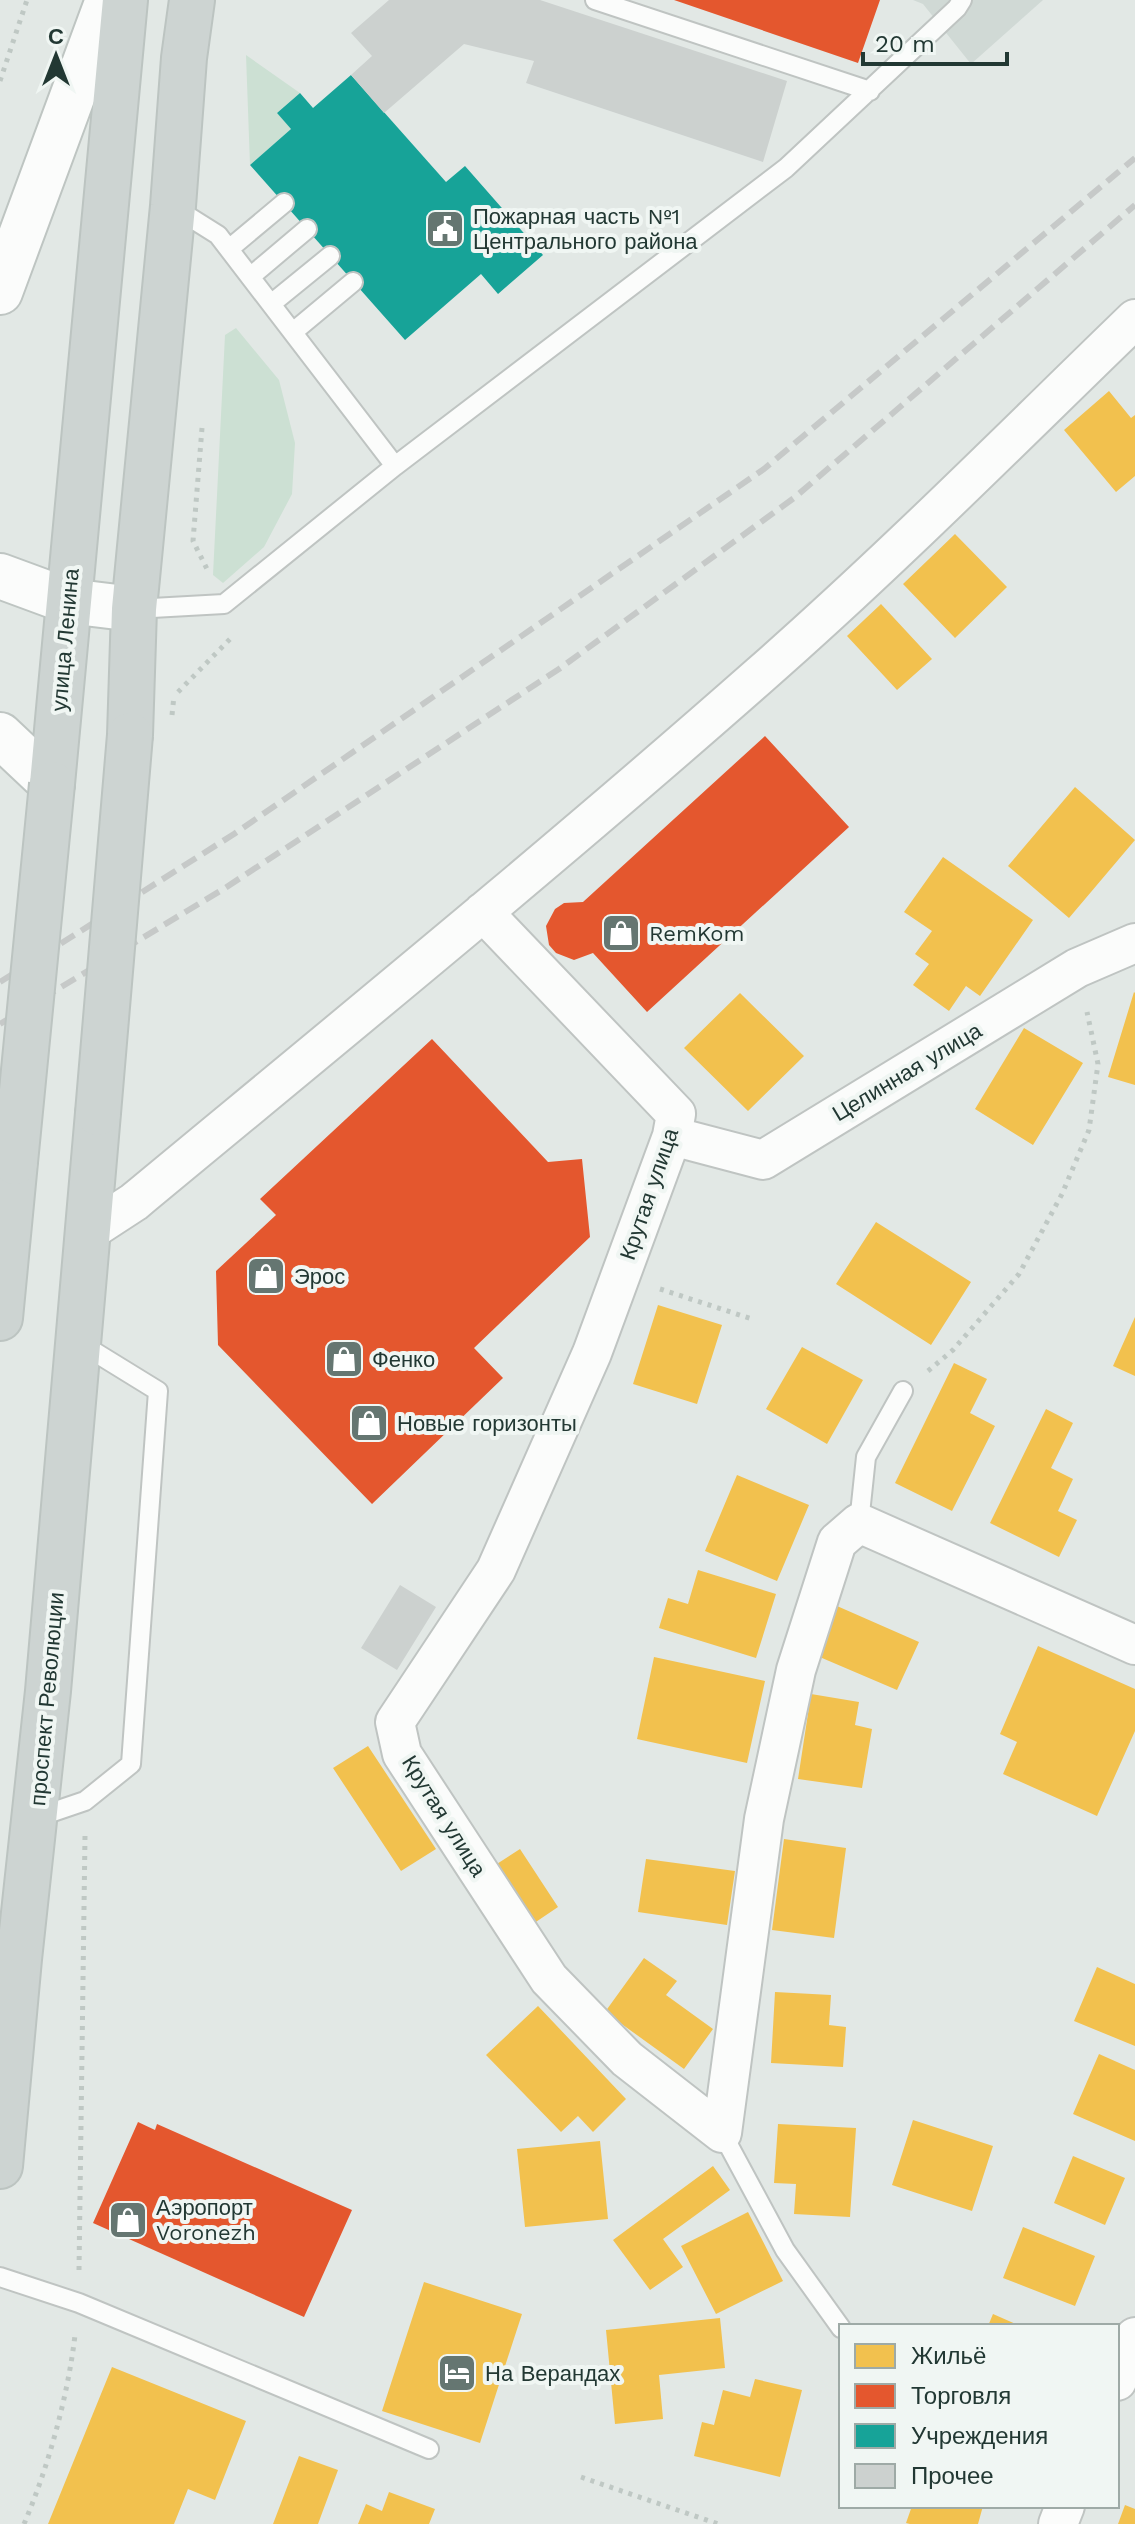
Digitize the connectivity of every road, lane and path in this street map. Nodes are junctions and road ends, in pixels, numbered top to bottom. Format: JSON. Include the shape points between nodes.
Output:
{"nodes":[{"id":1,"x":27,"y":0,"type":"edge"},
{"id":2,"x":108,"y":0,"type":"edge"},
{"id":3,"x":125,"y":0,"type":"edge"},
{"id":4,"x":192,"y":0,"type":"edge"},
{"id":5,"x":595,"y":0,"type":"edge"},
{"id":6,"x":962,"y":0,"type":"edge"},
{"id":7,"x":0,"y":81,"type":"edge"},
{"id":8,"x":870,"y":91,"type":"junction"},
{"id":9,"x":284,"y":203,"type":"dead end"},
{"id":10,"x":173,"y":206,"type":"junction"},
{"id":11,"x":307,"y":229,"type":"dead end"},
{"id":12,"x":229,"y":249,"type":"junction"},
{"id":13,"x":330,"y":256,"type":"dead end"},
{"id":14,"x":3,"y":277,"type":"edge"},
{"id":15,"x":250,"y":277,"type":"junction"},
{"id":16,"x":353,"y":282,"type":"dead end"},
{"id":17,"x":271,"y":304,"type":"junction"},
{"id":18,"x":1135,"y":319,"type":"edge"},
{"id":19,"x":293,"y":332,"type":"junction"},
{"id":20,"x":203,"y":418,"type":"dead end"},
{"id":21,"x":395,"y":466,"type":"junction"},
{"id":22,"x":0,"y":576,"type":"edge"},
{"id":23,"x":68,"y":601,"type":"junction"},
{"id":24,"x":224,"y":604,"type":"junction"},
{"id":25,"x":134,"y":609,"type":"junction"},
{"id":26,"x":174,"y":696,"type":"dead end"},
{"id":27,"x":0,"y":735,"type":"edge"},
{"id":28,"x":52,"y":784,"type":"junction"},
{"id":29,"x":483,"y":912,"type":"junction"},
{"id":30,"x":1135,"y":943,"type":"edge"},
{"id":31,"x":1077,"y":968,"type":"junction"},
{"id":32,"x":672,"y":1136,"type":"junction"},
{"id":33,"x":88,"y":1232,"type":"junction"},
{"id":34,"x":660,"y":1289,"type":"dead end"},
{"id":35,"x":1,"y":1294,"type":"edge"},
{"id":36,"x":752,"y":1319,"type":"dead end"},
{"id":37,"x":78,"y":1341,"type":"junction"},
{"id":38,"x":903,"y":1391,"type":"joint"},
{"id":39,"x":859,"y":1523,"type":"junction"},
{"id":40,"x":1135,"y":1645,"type":"edge"},
{"id":41,"x":35,"y":1818,"type":"junction"},
{"id":42,"x":722,"y":2133,"type":"junction"},
{"id":43,"x":0,"y":2166,"type":"edge"},
{"id":44,"x":0,"y":2277,"type":"edge"},
{"id":45,"x":839,"y":2325,"type":"edge"},
{"id":46,"x":1135,"y":2337,"type":"edge"},
{"id":47,"x":1119,"y":2376,"type":"edge"},
{"id":48,"x":429,"y":2449,"type":"dead end"},
{"id":49,"x":581,"y":2477,"type":"dead end"},
{"id":50,"x":718,"y":2524,"type":"edge"}],
"edges":[{"from":1,"to":7,"type":"path"},
{"from":2,"to":14,"type":"main road"},
{"from":3,"to":23,"type":"main road","name":"улица Ленина"},
{"from":4,"to":10,"type":"main road"},
{"from":5,"to":8,"type":"lane"},
{"from":6,"to":8,"type":"lane"},
{"from":8,"to":21,"type":"lane","via":[[786,168]]},
{"from":9,"to":12,"type":"lane"},
{"from":10,"to":12,"type":"lane","via":[[218,235]]},
{"from":10,"to":25,"type":"main road"},
{"from":11,"to":15,"type":"lane"},
{"from":12,"to":15,"type":"lane"},
{"from":13,"to":17,"type":"lane"},
{"from":15,"to":17,"type":"lane"},
{"from":16,"to":19,"type":"lane"},
{"from":17,"to":19,"type":"lane"},
{"from":18,"to":29,"type":"street","via":[[827,615]]},
{"from":19,"to":21,"type":"lane"},
{"from":20,"to":24,"type":"path","via":[[193,541]]},
{"from":21,"to":24,"type":"lane"},
{"from":22,"to":23,"type":"main road"},
{"from":23,"to":25,"type":"main road"},
{"from":23,"to":28,"type":"main road","name":"улица Ленина"},
{"from":24,"to":25,"type":"lane"},
{"from":24,"to":26,"type":"path","via":[[240,629]]},
{"from":25,"to":33,"type":"main road","bridge":true,"via":[[130,735]]},
{"from":27,"to":28,"type":"main road"},
{"from":28,"to":35,"type":"main road","name":"улица Ленина","bridge":true},
{"from":29,"to":32,"type":"street","name":"Крутая улица","via":[[676,1114]]},
{"from":29,"to":33,"type":"street","via":[[134,1202]]},
{"from":30,"to":31,"type":"street","name":"Целинная улица"},
{"from":31,"to":32,"type":"street","name":"Целинная улица","via":[[763,1160]]},
{"from":31,"to":38,"type":"path","via":[[1098,1064],[1089,1130],[1019,1274],[953,1350]]},
{"from":32,"to":42,"type":"street","name":"Крутая улица","via":[[592,1353],[496,1570],[395,1722],[402,1754],[549,1979],[627,2059]]},
{"from":33,"to":37,"type":"main road","name":"проспект Революции"},
{"from":34,"to":36,"type":"path"},
{"from":37,"to":41,"type":"main road","name":"проспект Революции"},
{"from":37,"to":41,"type":"lane","via":[[158,1391],[131,1764],[85,1801]]},
{"from":38,"to":39,"type":"lane","via":[[866,1457]]},
{"from":39,"to":40,"type":"street"},
{"from":39,"to":42,"type":"street","via":[[837,1542],[796,1670],[764,1819]]},
{"from":41,"to":43,"type":"main road","name":"проспект Революции"},
{"from":42,"to":45,"type":"lane","via":[[785,2250]]},
{"from":44,"to":48,"type":"lane","via":[[79,2303]]},
{"from":46,"to":47,"type":"street"},
{"from":49,"to":50,"type":"path"}]}
